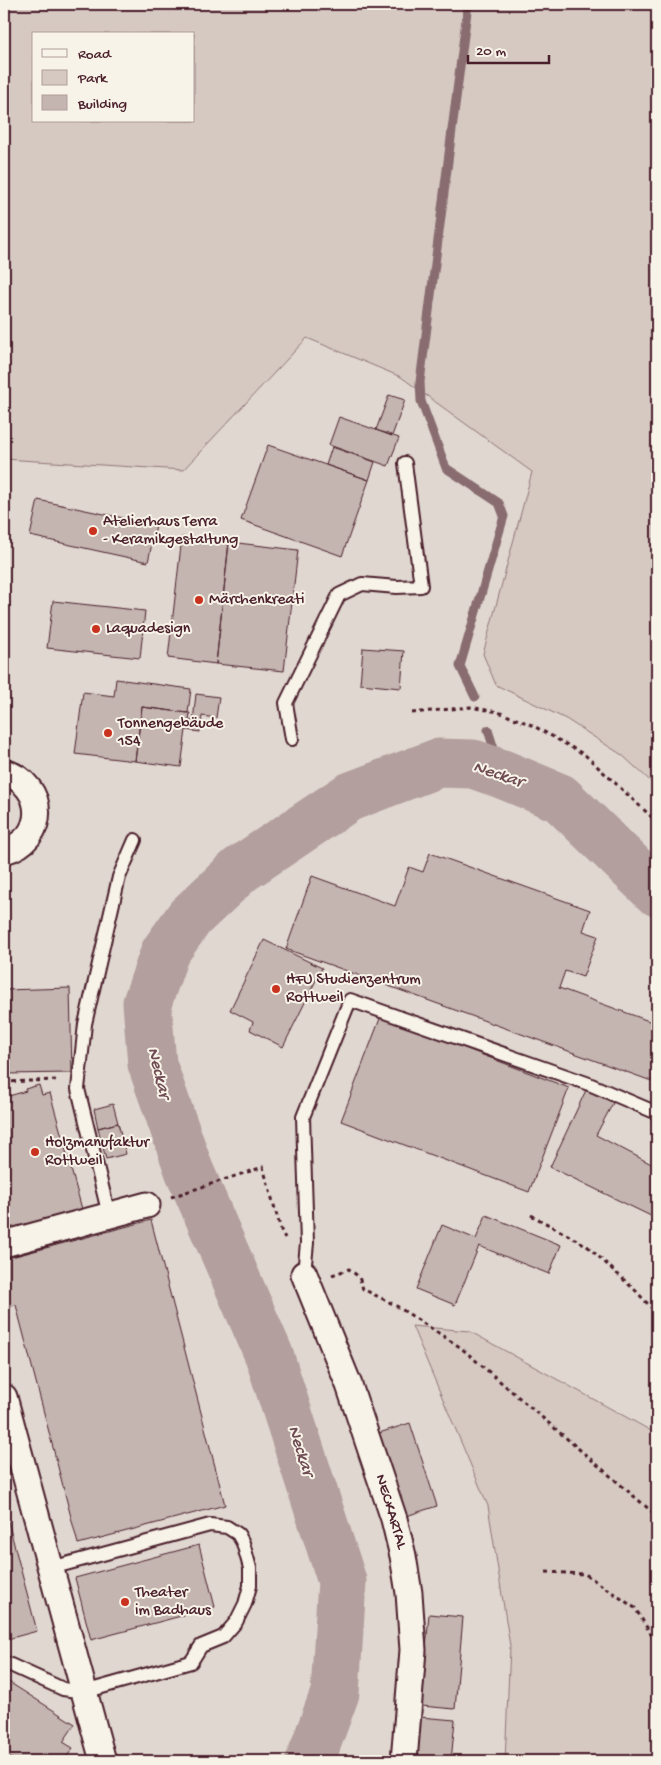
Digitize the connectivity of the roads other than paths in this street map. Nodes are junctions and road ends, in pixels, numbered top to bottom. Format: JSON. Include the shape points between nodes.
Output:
{"nodes":[{"id":1,"x":405,"y":463,"type":"dead end"},
{"id":2,"x":292,"y":739,"type":"dead end"},
{"id":3,"x":4,"y":772,"type":"edge"},
{"id":4,"x":135,"y":840,"type":"dead end"},
{"id":5,"x":4,"y":851,"type":"edge"},
{"id":6,"x":657,"y":1114,"type":"edge"},
{"id":7,"x":147,"y":1205,"type":"road end"},
{"id":8,"x":109,"y":1215,"type":"junction"},
{"id":9,"x":4,"y":1244,"type":"edge"},
{"id":10,"x":307,"y":1281,"type":"joint"},
{"id":11,"x":4,"y":1397,"type":"edge"},
{"id":12,"x":51,"y":1568,"type":"junction"},
{"id":13,"x":4,"y":1662,"type":"edge"},
{"id":14,"x":84,"y":1692,"type":"junction"},
{"id":15,"x":103,"y":1761,"type":"edge"},
{"id":16,"x":404,"y":1761,"type":"edge"}],
"edges":[{"from":1,"to":2,"type":"lane","via":[[421,586],[362,584],[339,595],[286,703]]},
{"from":3,"to":5,"type":"street","via":[[27,786],[37,810],[30,834],[22,843]]},
{"from":4,"to":8,"type":"lane","via":[[119,876],[85,1024],[78,1089]]},
{"from":6,"to":10,"type":"lane","via":[[590,1084],[350,1000],[303,1117]]},
{"from":7,"to":8,"type":"street"},
{"from":8,"to":9,"type":"street"},
{"from":10,"to":16,"type":"street","name":"NECKARTAL","via":[[349,1385],[394,1519],[403,1556],[413,1650]]},
{"from":11,"to":12,"type":"street"},
{"from":12,"to":14,"type":"street"},
{"from":12,"to":14,"type":"lane","via":[[210,1525],[227,1527],[238,1534],[250,1568],[250,1586],[236,1622],[223,1637],[201,1646],[191,1662]]},
{"from":13,"to":14,"type":"lane","via":[[63,1689]]},
{"from":14,"to":15,"type":"street"}]}
